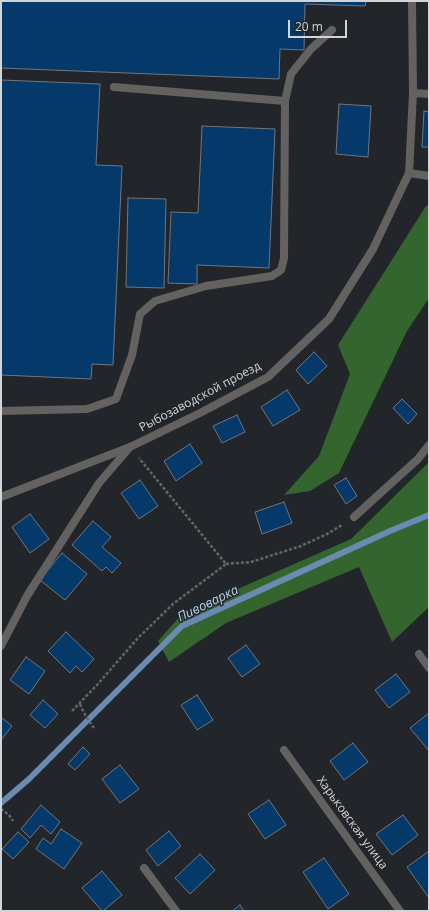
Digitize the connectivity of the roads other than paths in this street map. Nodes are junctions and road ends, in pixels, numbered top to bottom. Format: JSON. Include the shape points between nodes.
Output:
{"nodes":[{"id":1,"x":412,"y":1,"type":"edge"},
{"id":2,"x":332,"y":30,"type":"dead end"},
{"id":3,"x":114,"y":87,"type":"dead end"},
{"id":4,"x":413,"y":93,"type":"junction"},
{"id":5,"x":429,"y":94,"type":"edge"},
{"id":6,"x":285,"y":101,"type":"junction"},
{"id":7,"x":409,"y":173,"type":"junction"},
{"id":8,"x":429,"y":176,"type":"edge"},
{"id":9,"x":1,"y":411,"type":"edge"},
{"id":10,"x":429,"y":445,"type":"edge"},
{"id":11,"x":130,"y":447,"type":"junction"},
{"id":12,"x":1,"y":497,"type":"edge"},
{"id":13,"x":354,"y":517,"type":"road end"},
{"id":14,"x":1,"y":646,"type":"edge"},
{"id":15,"x":419,"y":654,"type":"dead end"},
{"id":16,"x":429,"y":668,"type":"edge"},
{"id":17,"x":284,"y":750,"type":"dead end"},
{"id":18,"x":144,"y":868,"type":"dead end"},
{"id":19,"x":176,"y":911,"type":"edge"},
{"id":20,"x":400,"y":911,"type":"edge"}],
"edges":[{"from":1,"to":4,"type":"street","name":"Рыбозаводской проезд"},
{"from":2,"to":6,"type":"street","via":[[311,49],[291,74]]},
{"from":3,"to":6,"type":"street"},
{"from":4,"to":5,"type":"street"},
{"from":4,"to":7,"type":"street","name":"Рыбозаводской проезд"},
{"from":6,"to":9,"type":"street","via":[[284,258],[280,270],[272,276],[206,286],[155,301],[140,314],[132,355],[116,399],[88,409]]},
{"from":7,"to":8,"type":"street"},
{"from":7,"to":11,"type":"street","name":"Рыбозаводской проезд","via":[[373,249],[329,319],[268,377]]},
{"from":10,"to":13,"type":"street"},
{"from":11,"to":12,"type":"street"},
{"from":11,"to":14,"type":"street","name":"Рыбозаводской проезд","via":[[99,483],[27,596]]},
{"from":15,"to":16,"type":"street"},
{"from":17,"to":20,"type":"street","name":"Харьковская улица"},
{"from":18,"to":19,"type":"street"}]}
